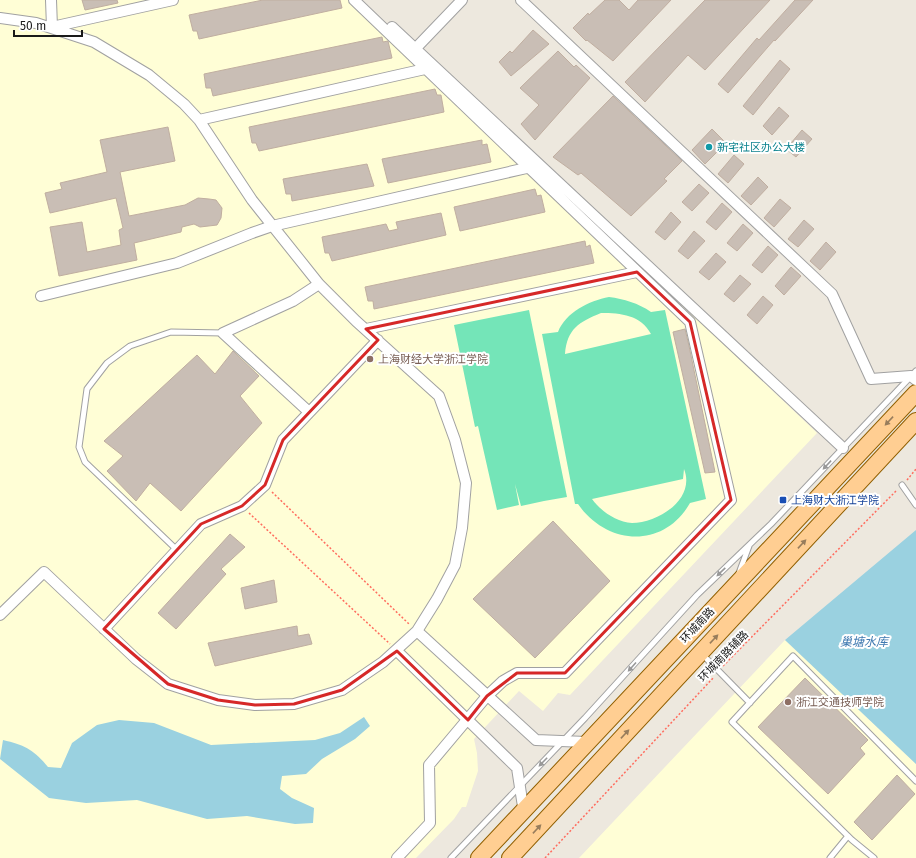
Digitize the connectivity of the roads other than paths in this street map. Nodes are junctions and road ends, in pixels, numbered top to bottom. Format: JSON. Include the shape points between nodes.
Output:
{"nodes":[{"id":1,"x":51,"y":0,"type":"edge"},
{"id":2,"x":173,"y":0,"type":"edge"},
{"id":3,"x":354,"y":0,"type":"edge"},
{"id":4,"x":363,"y":0,"type":"edge"},
{"id":5,"x":462,"y":0,"type":"edge"},
{"id":6,"x":521,"y":0,"type":"edge"},
{"id":7,"x":0,"y":18,"type":"edge"},
{"id":8,"x":52,"y":27,"type":"junction"},
{"id":9,"x":416,"y":49,"type":"junction"},
{"id":10,"x":425,"y":69,"type":"junction"},
{"id":11,"x":199,"y":120,"type":"junction"},
{"id":12,"x":531,"y":167,"type":"junction"},
{"id":13,"x":272,"y":226,"type":"junction"},
{"id":14,"x":637,"y":272,"type":"junction"},
{"id":15,"x":319,"y":284,"type":"junction"},
{"id":16,"x":41,"y":296,"type":"dead end"},
{"id":17,"x":366,"y":329,"type":"junction"},
{"id":18,"x":223,"y":333,"type":"junction"},
{"id":19,"x":378,"y":340,"type":"junction"},
{"id":20,"x":914,"y":375,"type":"edge"},
{"id":21,"x":916,"y":393,"type":"edge"},
{"id":22,"x":309,"y":412,"type":"junction"},
{"id":23,"x":916,"y":421,"type":"edge"},
{"id":24,"x":843,"y":448,"type":"junction"},
{"id":25,"x":902,"y":485,"type":"road end"},
{"id":26,"x":916,"y":505,"type":"edge"},
{"id":27,"x":749,"y":545,"type":"junction"},
{"id":28,"x":177,"y":550,"type":"junction"},
{"id":29,"x":735,"y":585,"type":"junction"},
{"id":30,"x":0,"y":615,"type":"edge"},
{"id":31,"x":104,"y":629,"type":"junction"},
{"id":32,"x":417,"y":631,"type":"junction"},
{"id":33,"x":397,"y":651,"type":"junction"},
{"id":34,"x":701,"y":653,"type":"junction"},
{"id":35,"x":487,"y":696,"type":"junction"},
{"id":36,"x":750,"y":703,"type":"junction"},
{"id":37,"x":468,"y":720,"type":"junction"},
{"id":38,"x":562,"y":741,"type":"junction"},
{"id":39,"x":586,"y":742,"type":"junction"},
{"id":40,"x":916,"y":781,"type":"edge"},
{"id":41,"x":520,"y":786,"type":"junction"},
{"id":42,"x":524,"y":812,"type":"junction"},
{"id":43,"x":848,"y":836,"type":"junction"},
{"id":44,"x":397,"y":858,"type":"edge"},
{"id":45,"x":451,"y":858,"type":"edge"},
{"id":46,"x":479,"y":858,"type":"edge"},
{"id":47,"x":510,"y":858,"type":"edge"},
{"id":48,"x":830,"y":858,"type":"edge"},
{"id":49,"x":874,"y":858,"type":"edge"}],
"edges":[{"from":1,"to":8,"type":"street"},
{"from":2,"to":8,"type":"street"},
{"from":3,"to":10,"type":"street"},
{"from":4,"to":9,"type":"street"},
{"from":5,"to":9,"type":"street"},
{"from":6,"to":20,"type":"street","via":[[832,294],[871,379]]},
{"from":7,"to":8,"type":"street"},
{"from":8,"to":11,"type":"street","via":[[94,42],[149,75]]},
{"from":9,"to":24,"type":"street"},
{"from":10,"to":11,"type":"street"},
{"from":10,"to":12,"type":"street"},
{"from":11,"to":13,"type":"street"},
{"from":12,"to":13,"type":"street"},
{"from":12,"to":14,"type":"street"},
{"from":13,"to":15,"type":"street"},
{"from":13,"to":16,"type":"street","via":[[177,263]]},
{"from":14,"to":17,"type":"street"},
{"from":14,"to":35,"type":"street","via":[[690,322],[730,500],[566,673],[517,673],[502,681]]},
{"from":15,"to":17,"type":"street"},
{"from":15,"to":18,"type":"street","via":[[293,301]]},
{"from":17,"to":19,"type":"street"},
{"from":18,"to":22,"type":"street"},
{"from":18,"to":28,"type":"lane","via":[[171,332],[130,346],[107,363],[87,388],[79,447],[85,462]]},
{"from":19,"to":22,"type":"street"},
{"from":19,"to":32,"type":"street","via":[[440,396],[466,483],[462,528],[455,565]]},
{"from":20,"to":24,"type":"lane"},
{"from":21,"to":29,"type":"main road","name":"环城南路","one_way":true},
{"from":22,"to":28,"type":"street","via":[[283,440],[265,485],[242,506],[201,524]]},
{"from":34,"to":23,"type":"main road","name":"环城南路","one_way":true},
{"from":24,"to":27,"type":"lane","one_way":true},
{"from":25,"to":26,"type":"lane"},
{"from":27,"to":29,"type":"lane"},
{"from":27,"to":38,"type":"lane","one_way":true,"via":[[697,595]]},
{"from":28,"to":31,"type":"street"},
{"from":29,"to":39,"type":"main road","name":"环城南路"},
{"from":30,"to":31,"type":"street","via":[[44,572]]},
{"from":31,"to":33,"type":"street","via":[[168,684],[218,700],[255,705],[294,704],[342,690]]},
{"from":32,"to":33,"type":"street"},
{"from":32,"to":35,"type":"street"},
{"from":33,"to":37,"type":"street"},
{"from":34,"to":36,"type":"lane"},
{"from":47,"to":34,"type":"main road","name":"环城南路","one_way":true},
{"from":35,"to":37,"type":"street"},
{"from":35,"to":38,"type":"street","via":[[536,740]]},
{"from":36,"to":40,"type":"lane","via":[[793,656]]},
{"from":36,"to":43,"type":"lane","via":[[732,722]]},
{"from":37,"to":41,"type":"street","via":[[517,768]]},
{"from":37,"to":44,"type":"street","via":[[429,765],[430,823]]},
{"from":38,"to":39,"type":"street"},
{"from":38,"to":41,"type":"lane","one_way":true},
{"from":39,"to":42,"type":"main road","name":"环城南路"},
{"from":41,"to":42,"type":"street"},
{"from":41,"to":45,"type":"lane"},
{"from":42,"to":46,"type":"main road","name":"环城南路"},
{"from":43,"to":48,"type":"lane"},
{"from":43,"to":49,"type":"lane"}]}
